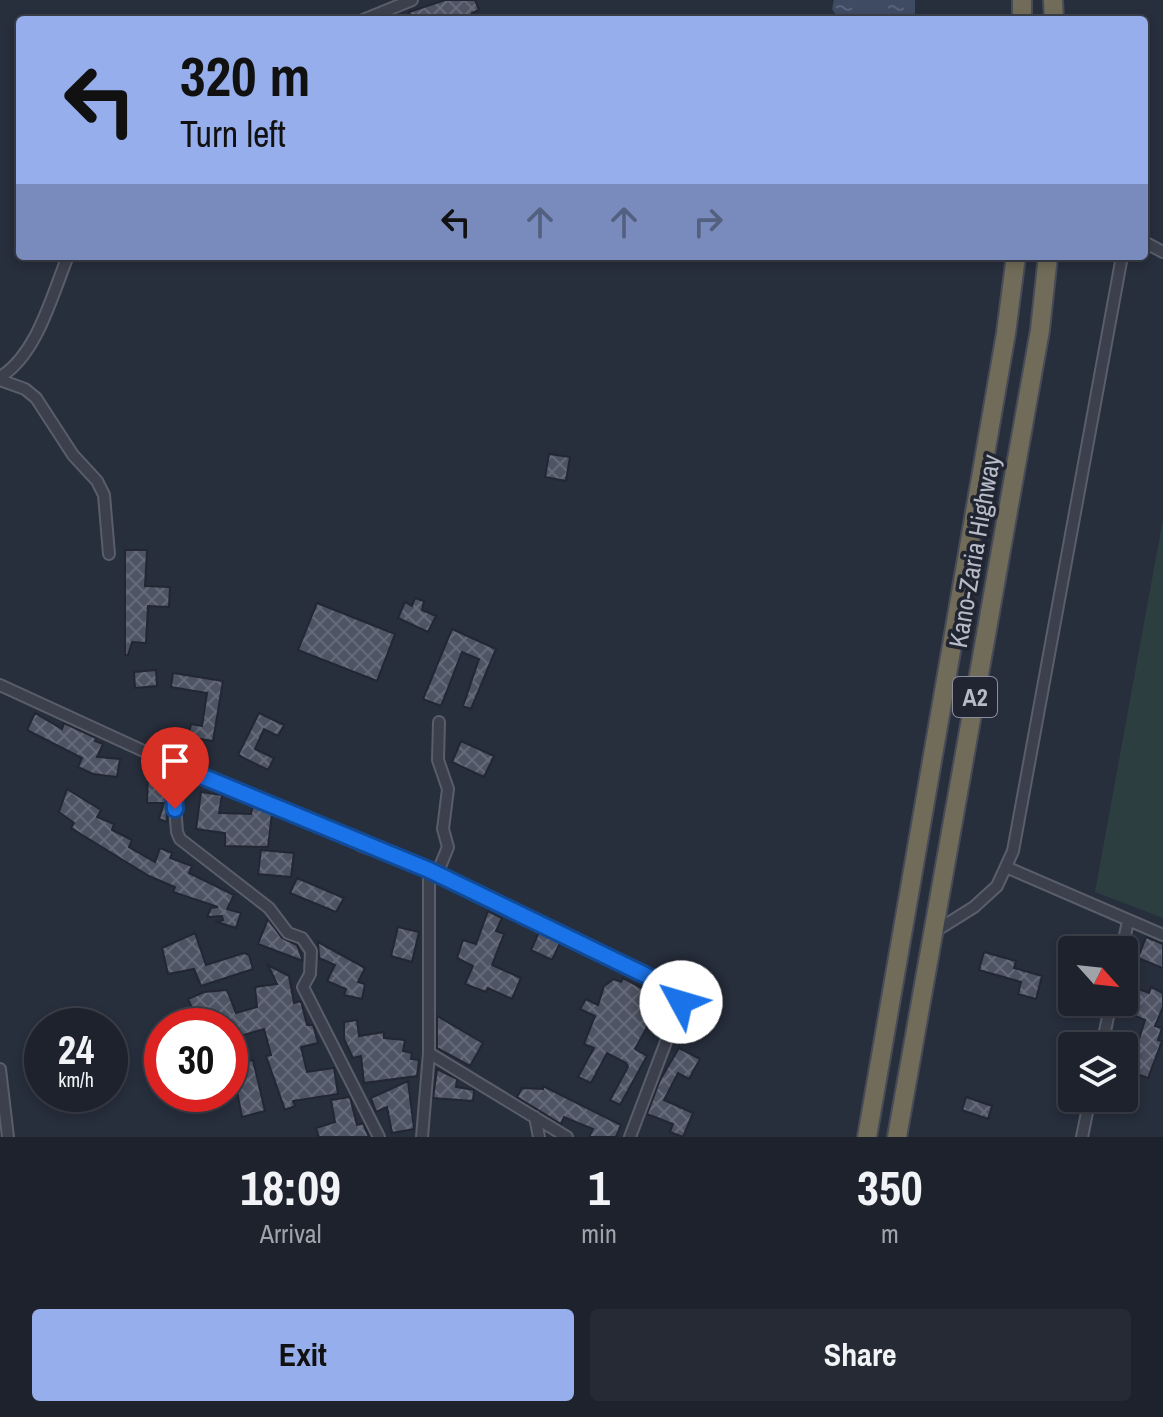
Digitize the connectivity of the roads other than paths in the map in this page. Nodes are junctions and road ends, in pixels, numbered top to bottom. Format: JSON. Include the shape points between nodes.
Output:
{"nodes":[{"id":1,"x":412,"y":0,"type":"edge"},
{"id":2,"x":373,"y":16,"type":"edge"},
{"id":3,"x":66,"y":260,"type":"edge"},
{"id":4,"x":1015,"y":260,"type":"edge"},
{"id":5,"x":1048,"y":260,"type":"edge"},
{"id":6,"x":1121,"y":260,"type":"edge"},
{"id":7,"x":0,"y":378,"type":"edge"},
{"id":8,"x":109,"y":554,"type":"dead end"},
{"id":9,"x":0,"y":685,"type":"edge"},
{"id":10,"x":439,"y":722,"type":"dead end"},
{"id":11,"x":172,"y":764,"type":"junction"},
{"id":12,"x":1006,"y":867,"type":"junction"},
{"id":13,"x":433,"y":872,"type":"junction"},
{"id":14,"x":1128,"y":921,"type":"junction"},
{"id":15,"x":933,"y":932,"type":"junction"},
{"id":16,"x":1163,"y":935,"type":"edge"},
{"id":17,"x":1125,"y":936,"type":"edge"},
{"id":18,"x":429,"y":1053,"type":"junction"},
{"id":19,"x":0,"y":1069,"type":"edge"},
{"id":20,"x":1087,"y":1112,"type":"edge"},
{"id":21,"x":535,"y":1117,"type":"junction"},
{"id":22,"x":8,"y":1137,"type":"edge"},
{"id":23,"x":379,"y":1137,"type":"edge"},
{"id":24,"x":422,"y":1137,"type":"edge"},
{"id":25,"x":539,"y":1137,"type":"edge"},
{"id":26,"x":567,"y":1137,"type":"edge"},
{"id":27,"x":630,"y":1137,"type":"edge"},
{"id":28,"x":867,"y":1137,"type":"edge"},
{"id":29,"x":897,"y":1137,"type":"edge"},
{"id":30,"x":1082,"y":1137,"type":"edge"}],
"edges":[{"from":1,"to":2,"type":"street"},
{"from":3,"to":7,"type":"street","via":[[24,355]]},
{"from":4,"to":28,"type":"highway","name":"Kano-Zaria Highway","number":"A2"},
{"from":5,"to":15,"type":"highway","name":"Kano-Zaria Highway","number":"A2","via":[[1038,344]]},
{"from":6,"to":12,"type":"street"},
{"from":7,"to":8,"type":"street","via":[[36,398],[97,481],[104,495]]},
{"from":9,"to":11,"type":"street"},
{"from":10,"to":13,"type":"street","via":[[436,744],[448,789],[443,829],[448,847]]},
{"from":11,"to":13,"type":"street"},
{"from":11,"to":23,"type":"street","via":[[180,839],[269,908],[311,951],[310,974],[303,987]]},
{"from":12,"to":14,"type":"street"},
{"from":12,"to":15,"type":"street","via":[[997,886],[974,907]]},
{"from":13,"to":18,"type":"street"},
{"from":13,"to":27,"type":"street","via":[[678,993],[681,1002]]},
{"from":14,"to":16,"type":"street"},
{"from":14,"to":17,"type":"street"},
{"from":15,"to":29,"type":"highway","name":"Kano-Zaria Highway","number":"A2"},
{"from":18,"to":21,"type":"street"},
{"from":18,"to":24,"type":"street"},
{"from":19,"to":22,"type":"street"},
{"from":20,"to":30,"type":"street"},
{"from":21,"to":25,"type":"street"},
{"from":21,"to":26,"type":"street"}]}
